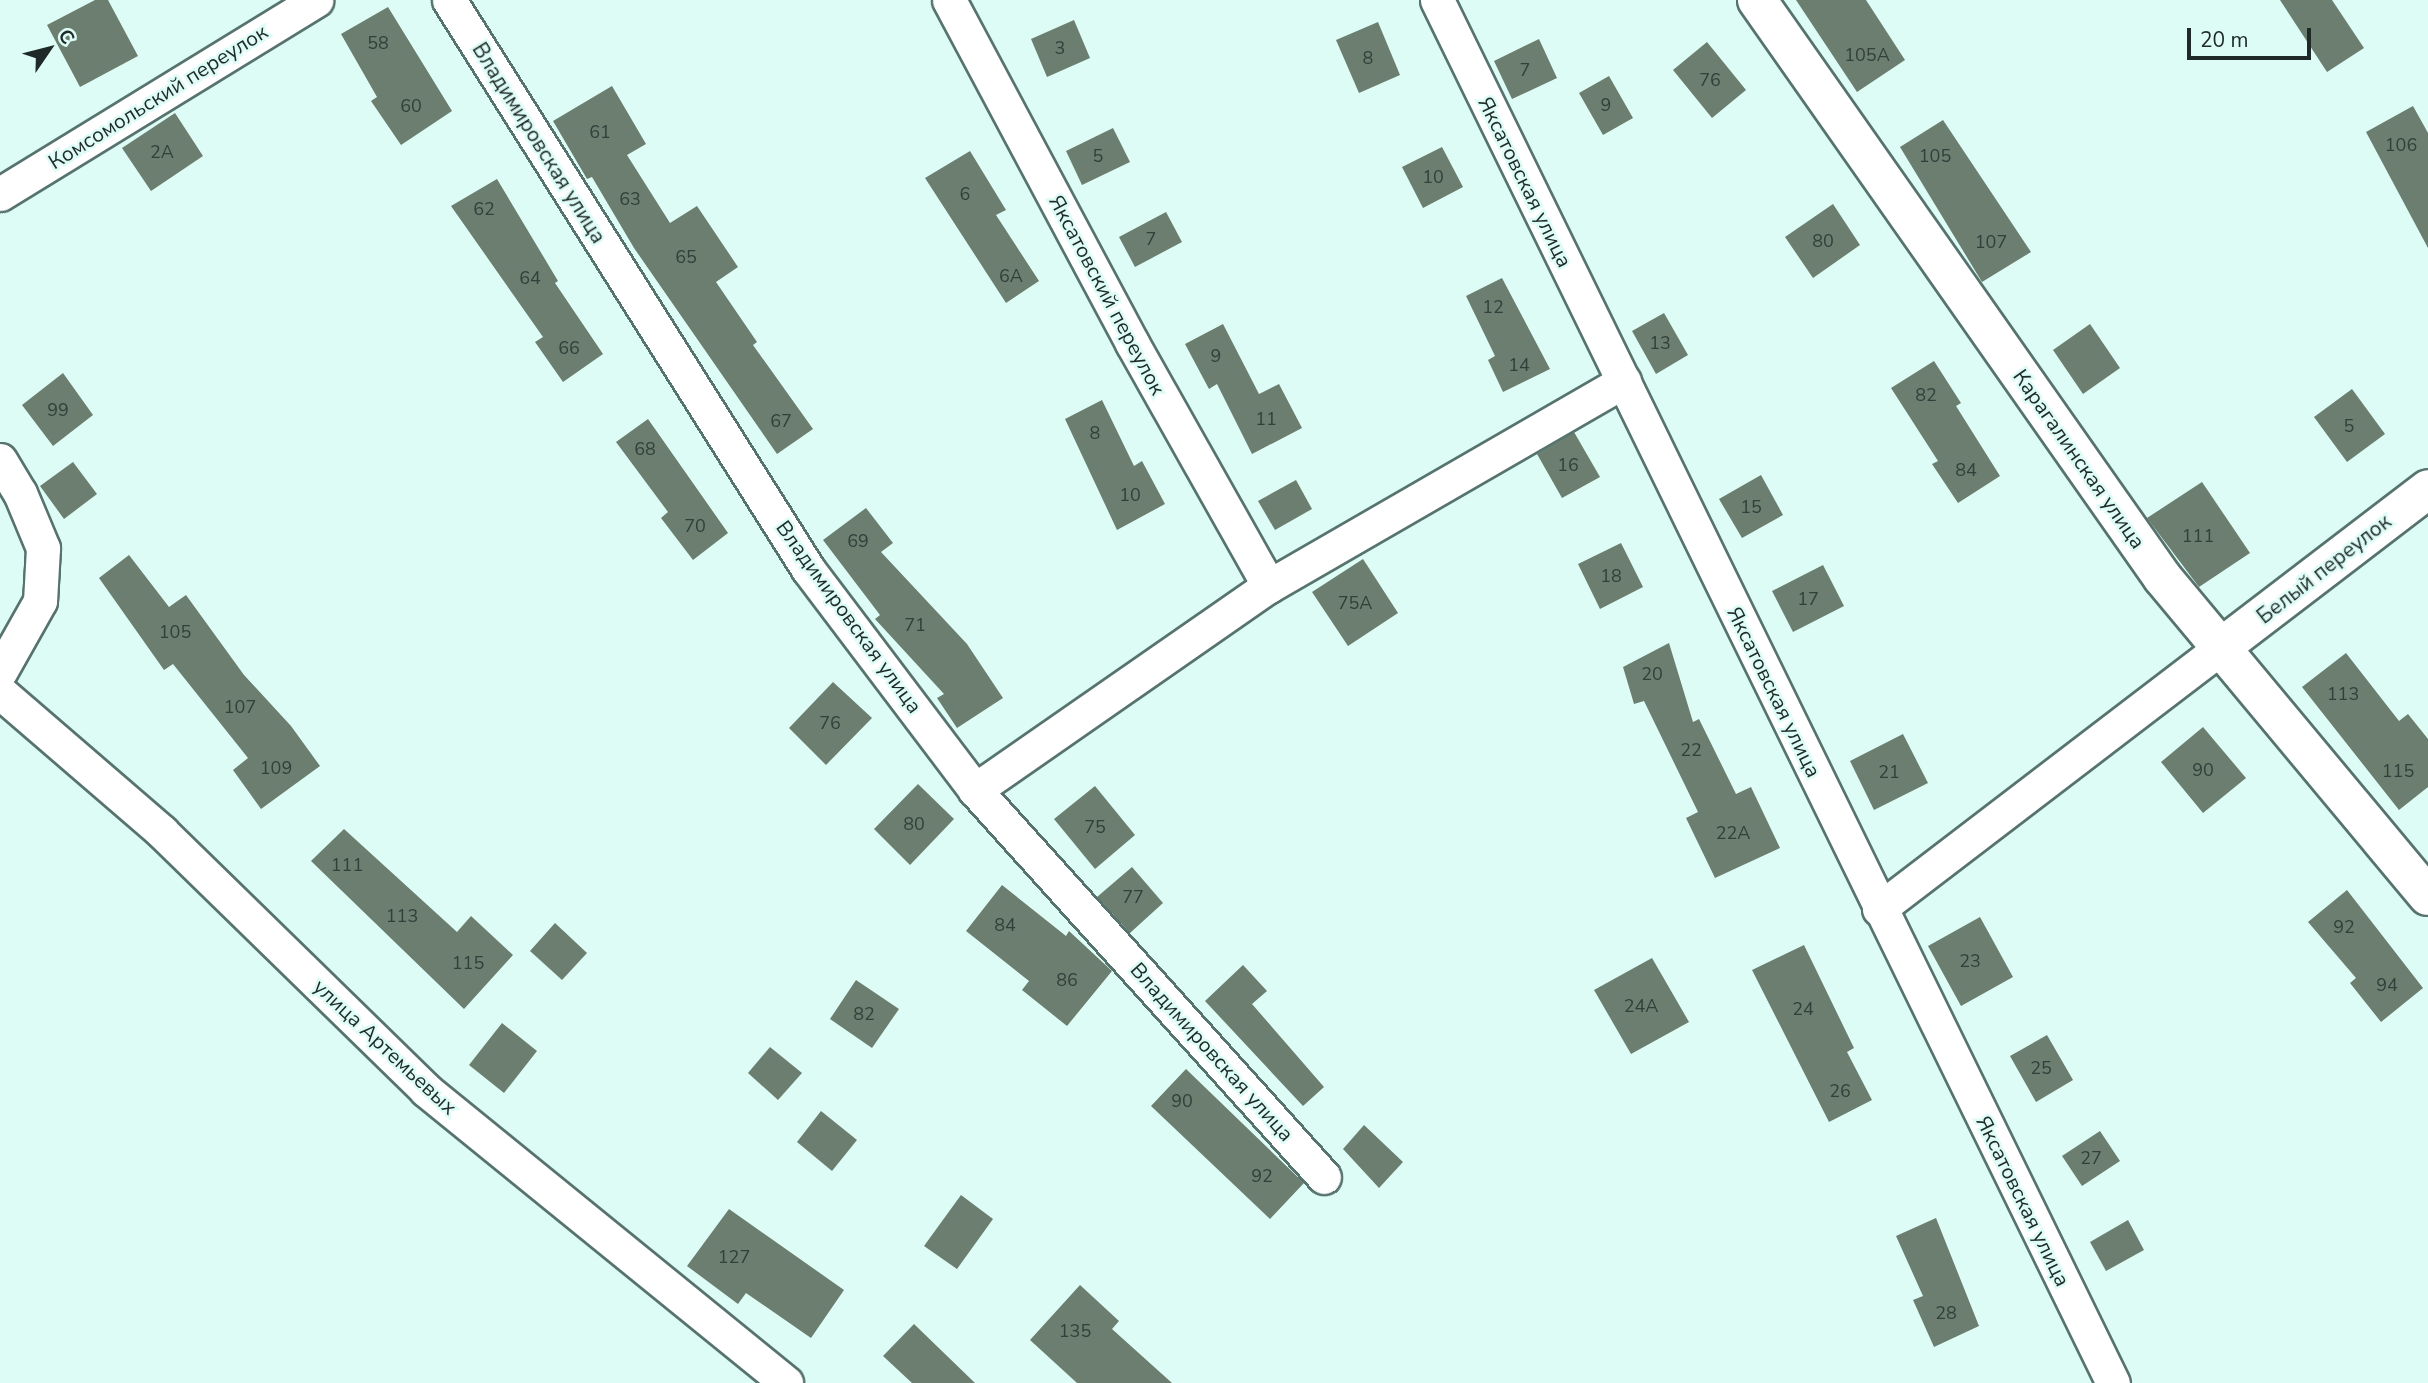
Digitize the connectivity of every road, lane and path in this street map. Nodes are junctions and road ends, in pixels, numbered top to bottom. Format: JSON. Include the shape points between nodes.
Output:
{"nodes":[{"id":1,"x":316,"y":0,"type":"edge"},
{"id":2,"x":450,"y":0,"type":"edge"},
{"id":3,"x":949,"y":0,"type":"edge"},
{"id":4,"x":1437,"y":0,"type":"edge"},
{"id":5,"x":1758,"y":0,"type":"edge"},
{"id":6,"x":0,"y":194,"type":"edge"},
{"id":7,"x":1624,"y":381,"type":"junction"},
{"id":8,"x":0,"y":460,"type":"edge"},
{"id":9,"x":2428,"y":489,"type":"edge"},
{"id":10,"x":1269,"y":586,"type":"junction"},
{"id":11,"x":2219,"y":649,"type":"junction"},
{"id":12,"x":0,"y":672,"type":"edge"},
{"id":13,"x":0,"y":692,"type":"edge"},
{"id":14,"x":975,"y":790,"type":"junction"},
{"id":15,"x":2428,"y":896,"type":"edge"},
{"id":16,"x":1879,"y":909,"type":"junction"},
{"id":17,"x":1324,"y":1177,"type":"dead end"},
{"id":18,"x":786,"y":1383,"type":"edge"},
{"id":19,"x":2113,"y":1383,"type":"edge"}],
"edges":[{"from":1,"to":6,"type":"street","name":"Комсомольский переулок"},
{"from":2,"to":14,"type":"street","name":"Владимировская улица","via":[[808,569]]},
{"from":3,"to":10,"type":"street","name":"Яксатовский переулок","via":[[1132,344]]},
{"from":4,"to":7,"type":"street","name":"Яксатовская улица"},
{"from":5,"to":11,"type":"street","name":"Карагалинская улица","via":[[2162,578]]},
{"from":7,"to":10,"type":"street"},
{"from":7,"to":16,"type":"street","name":"Яксатовская улица"},
{"from":8,"to":12,"type":"street","via":[[43,548],[40,601]]},
{"from":9,"to":11,"type":"street","name":"Белый переулок"},
{"from":10,"to":14,"type":"street"},
{"from":11,"to":15,"type":"street","name":"Карагалинская улица"},
{"from":11,"to":16,"type":"street"},
{"from":13,"to":18,"type":"street","name":"улица Артемьевых","via":[[162,832],[426,1090]]},
{"from":14,"to":17,"type":"street","name":"Владимировская улица"},
{"from":16,"to":19,"type":"street","name":"Яксатовская улица"}]}
